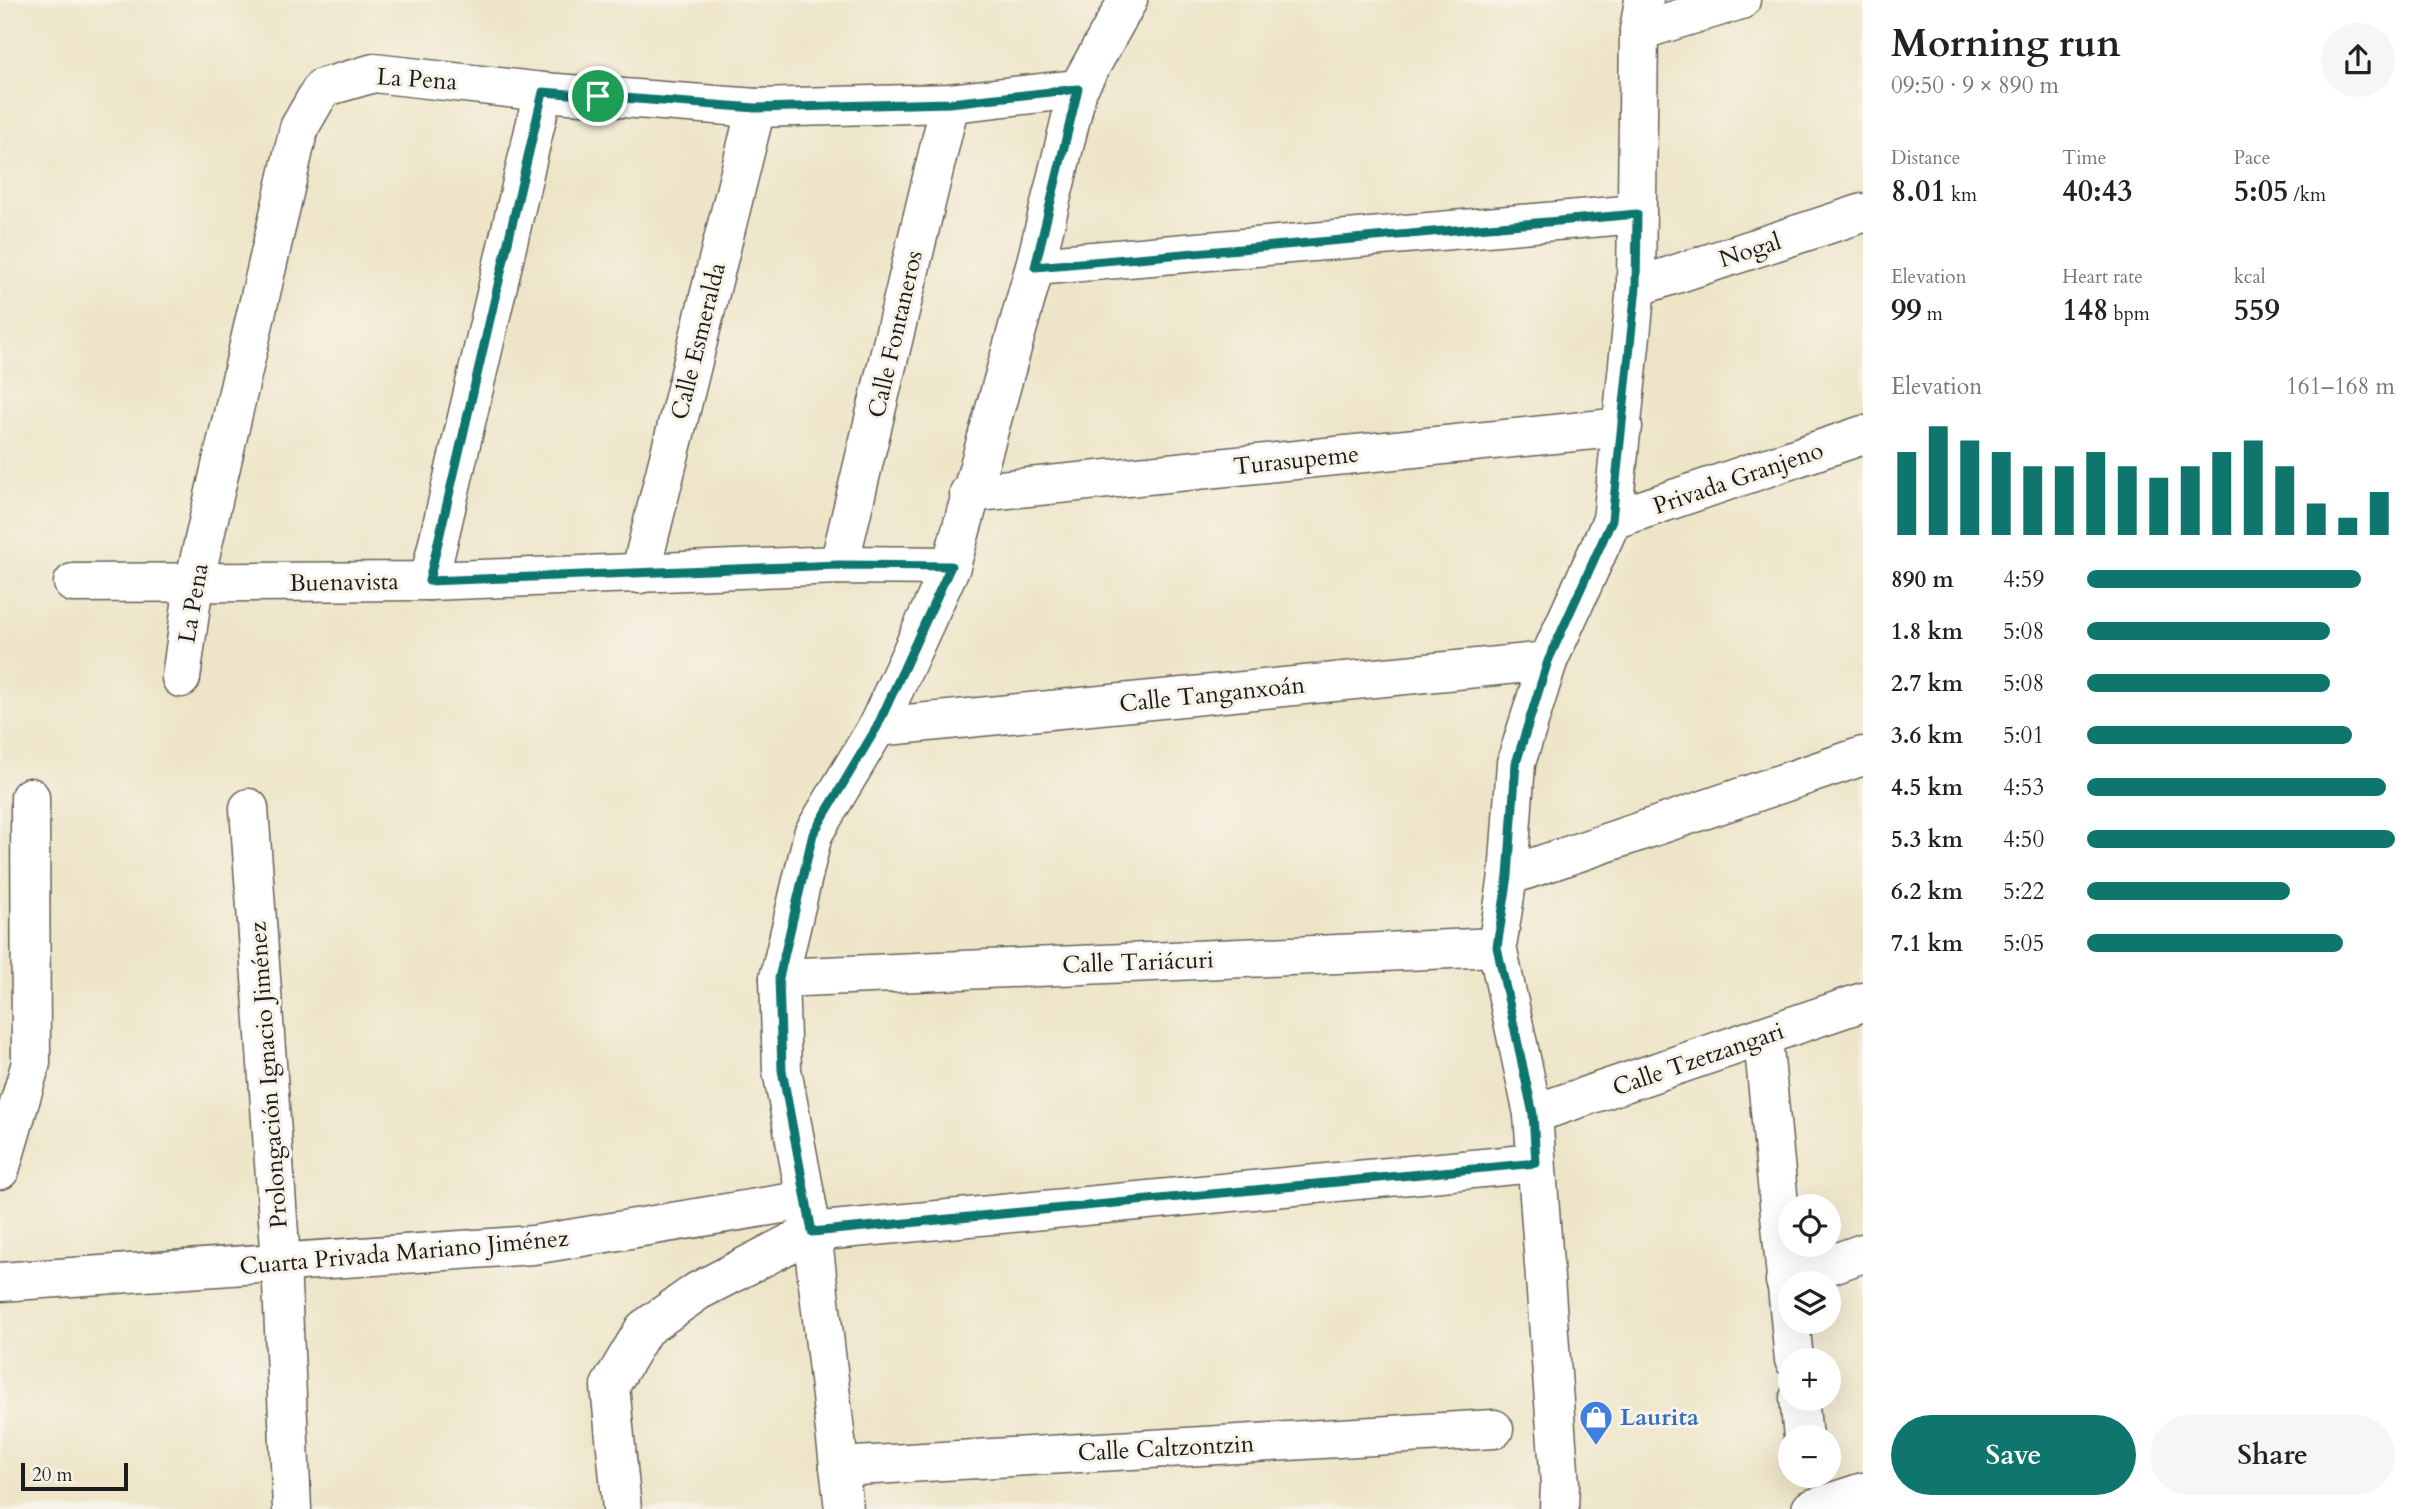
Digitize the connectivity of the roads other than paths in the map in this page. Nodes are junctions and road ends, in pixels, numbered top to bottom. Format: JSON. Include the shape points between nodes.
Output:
{"nodes":[{"id":1,"x":1128,"y":0,"type":"edge"},
{"id":2,"x":1741,"y":0,"type":"edge"},
{"id":3,"x":1642,"y":16,"type":"edge"},
{"id":4,"x":1078,"y":89,"type":"junction"},
{"id":5,"x":543,"y":92,"type":"junction"},
{"id":6,"x":950,"y":103,"type":"junction"},
{"id":7,"x":756,"y":108,"type":"junction"},
{"id":8,"x":1863,"y":213,"type":"edge"},
{"id":9,"x":1637,"y":214,"type":"junction"},
{"id":10,"x":1035,"y":267,"type":"junction"},
{"id":11,"x":1636,"y":287,"type":"junction"},
{"id":12,"x":1623,"y":427,"type":"junction"},
{"id":13,"x":1863,"y":435,"type":"edge"},
{"id":14,"x":969,"y":493,"type":"junction"},
{"id":15,"x":1612,"y":520,"type":"junction"},
{"id":16,"x":839,"y":565,"type":"junction"},
{"id":17,"x":951,"y":566,"type":"junction"},
{"id":18,"x":640,"y":574,"type":"junction"},
{"id":19,"x":429,"y":581,"type":"junction"},
{"id":20,"x":73,"y":583,"type":"dead end"},
{"id":21,"x":194,"y":583,"type":"junction"},
{"id":22,"x":1548,"y":661,"type":"junction"},
{"id":23,"x":181,"y":678,"type":"dead end"},
{"id":24,"x":877,"y":727,"type":"junction"},
{"id":25,"x":1863,"y":756,"type":"edge"},
{"id":26,"x":30,"y":797,"type":"dead end"},
{"id":27,"x":249,"y":808,"type":"dead end"},
{"id":28,"x":1508,"y":876,"type":"junction"},
{"id":29,"x":1497,"y":947,"type":"junction"},
{"id":30,"x":779,"y":978,"type":"junction"},
{"id":31,"x":1863,"y":1002,"type":"edge"},
{"id":32,"x":1763,"y":1038,"type":"junction"},
{"id":33,"x":1533,"y":1114,"type":"junction"},
{"id":34,"x":1536,"y":1163,"type":"junction"},
{"id":35,"x":0,"y":1170,"type":"edge"},
{"id":36,"x":809,"y":1216,"type":"junction"},
{"id":37,"x":1863,"y":1253,"type":"edge"},
{"id":38,"x":281,"y":1262,"type":"junction"},
{"id":39,"x":1784,"y":1271,"type":"edge"},
{"id":40,"x":1813,"y":1271,"type":"edge"},
{"id":41,"x":0,"y":1282,"type":"edge"},
{"id":42,"x":1494,"y":1429,"type":"dead end"},
{"id":43,"x":839,"y":1467,"type":"junction"},
{"id":44,"x":1809,"y":1488,"type":"edge"},
{"id":45,"x":1863,"y":1492,"type":"edge"},
{"id":46,"x":292,"y":1509,"type":"edge"},
{"id":47,"x":622,"y":1509,"type":"edge"},
{"id":48,"x":844,"y":1509,"type":"edge"},
{"id":49,"x":1559,"y":1509,"type":"edge"},
{"id":50,"x":1811,"y":1509,"type":"edge"}],
"edges":[{"from":1,"to":4,"type":"street"},
{"from":2,"to":3,"type":"street"},
{"from":3,"to":9,"type":"street"},
{"from":4,"to":6,"type":"street","name":"La Pena"},
{"from":4,"to":10,"type":"street"},
{"from":5,"to":7,"type":"street","name":"La Pena"},
{"from":5,"to":19,"type":"street"},
{"from":5,"to":21,"type":"street","name":"La Pena","via":[[374,73],[322,88],[299,128]]},
{"from":6,"to":7,"type":"street","name":"La Pena"},
{"from":6,"to":16,"type":"street","name":"Calle Fontaneros"},
{"from":7,"to":18,"type":"street","name":"Calle Esmeralda"},
{"from":8,"to":11,"type":"street","name":"Nogal"},
{"from":9,"to":10,"type":"street"},
{"from":9,"to":11,"type":"street"},
{"from":10,"to":14,"type":"street"},
{"from":11,"to":12,"type":"street"},
{"from":12,"to":14,"type":"street","name":"Turasupeme"},
{"from":12,"to":15,"type":"street"},
{"from":13,"to":15,"type":"street","name":"Privada Granjeno"},
{"from":14,"to":17,"type":"street"},
{"from":15,"to":22,"type":"street"},
{"from":16,"to":17,"type":"street","name":"Buenavista"},
{"from":16,"to":18,"type":"street","name":"Buenavista"},
{"from":17,"to":24,"type":"street"},
{"from":18,"to":19,"type":"street","name":"Buenavista"},
{"from":19,"to":21,"type":"street","name":"Buenavista"},
{"from":20,"to":21,"type":"street","name":"Buenavista"},
{"from":21,"to":23,"type":"street","name":"La Pena"},
{"from":22,"to":24,"type":"street","name":"Calle Tanganxoán"},
{"from":22,"to":28,"type":"street","via":[[1516,763]]},
{"from":24,"to":30,"type":"street","via":[[813,834]]},
{"from":25,"to":28,"type":"street"},
{"from":26,"to":35,"type":"street","via":[[32,1063]]},
{"from":27,"to":38,"type":"street","name":"Prolongación Ignacio Jiménez"},
{"from":28,"to":29,"type":"street"},
{"from":29,"to":30,"type":"street","name":"Calle Tariácuri"},
{"from":29,"to":33,"type":"street"},
{"from":30,"to":36,"type":"street","via":[[782,1070]]},
{"from":31,"to":32,"type":"street","name":"Calle Tzetzangari"},
{"from":32,"to":33,"type":"street","name":"Calle Tzetzangari"},
{"from":32,"to":39,"type":"street"},
{"from":33,"to":34,"type":"street"},
{"from":34,"to":36,"type":"street","name":"Cuarta Privada Mariano Jiménez"},
{"from":34,"to":49,"type":"street"},
{"from":36,"to":38,"type":"street","name":"Cuarta Privada Mariano Jiménez","via":[[533,1245]]},
{"from":36,"to":43,"type":"street"},
{"from":36,"to":47,"type":"street","via":[[644,1329],[610,1386]]},
{"from":37,"to":40,"type":"street"},
{"from":38,"to":41,"type":"street","name":"Cuarta Privada Mariano Jiménez"},
{"from":38,"to":46,"type":"street","name":"Prolongación Ignacio Jiménez"},
{"from":42,"to":43,"type":"street","name":"Calle Caltzontzin"},
{"from":43,"to":48,"type":"street"},
{"from":44,"to":50,"type":"street"},
{"from":45,"to":50,"type":"street"}]}
